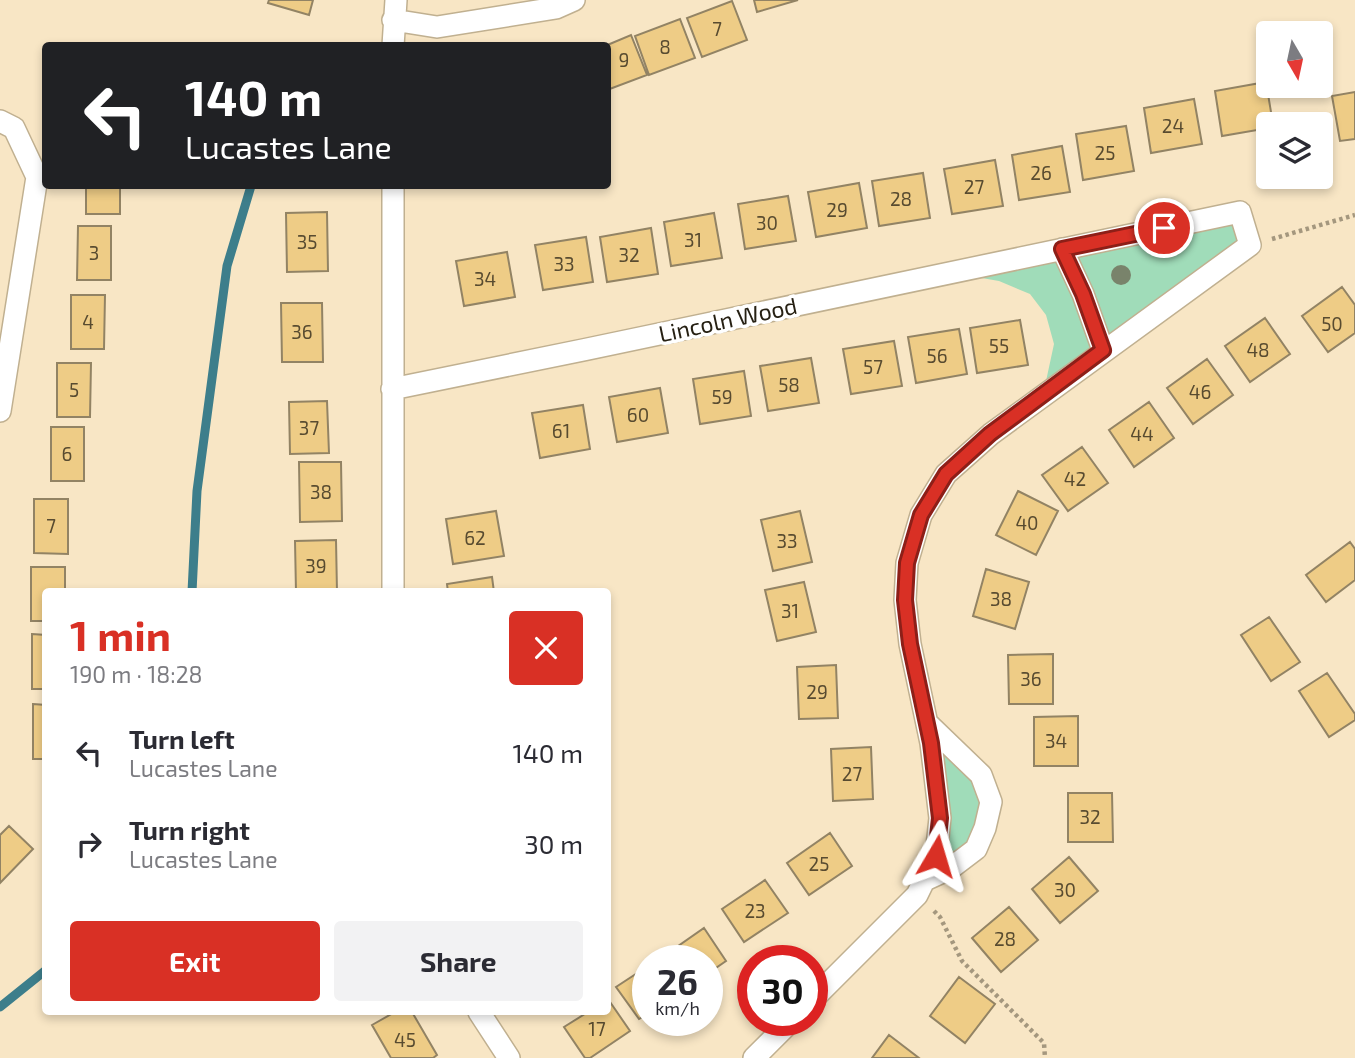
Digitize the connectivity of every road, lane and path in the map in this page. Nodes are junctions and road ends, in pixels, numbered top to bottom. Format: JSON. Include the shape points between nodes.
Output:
{"nodes":[{"id":1,"x":574,"y":0,"type":"edge"},
{"id":2,"x":395,"y":10,"type":"edge"},
{"id":3,"x":393,"y":42,"type":"edge"},
{"id":4,"x":0,"y":121,"type":"edge"},
{"id":5,"x":393,"y":189,"type":"edge"},
{"id":6,"x":1355,"y":215,"type":"edge"},
{"id":7,"x":1287,"y":235,"type":"dead end"},
{"id":8,"x":1062,"y":249,"type":"junction"},
{"id":9,"x":1103,"y":350,"type":"junction"},
{"id":10,"x":392,"y":389,"type":"junction"},
{"id":11,"x":0,"y":411,"type":"edge"},
{"id":12,"x":393,"y":588,"type":"edge"},
{"id":13,"x":927,"y":723,"type":"junction"},
{"id":14,"x":925,"y":880,"type":"junction"},
{"id":15,"x":940,"y":917,"type":"dead end"},
{"id":16,"x":828,"y":984,"type":"edge"},
{"id":17,"x":481,"y":1015,"type":"edge"},
{"id":18,"x":776,"y":1036,"type":"edge"},
{"id":19,"x":509,"y":1058,"type":"edge"},
{"id":20,"x":754,"y":1058,"type":"edge"},
{"id":21,"x":1045,"y":1058,"type":"edge"}],
"edges":[{"from":1,"to":2,"type":"street","via":[[556,8],[437,27]]},
{"from":2,"to":3,"type":"street"},
{"from":4,"to":11,"type":"street","via":[[14,128],[37,177]]},
{"from":5,"to":10,"type":"street"},
{"from":6,"to":7,"type":"path"},
{"from":8,"to":9,"type":"street"},
{"from":8,"to":9,"type":"street","name":"Lincoln Wood","via":[[1240,212],[1250,246]]},
{"from":8,"to":10,"type":"street","name":"Lincoln Wood"},
{"from":9,"to":13,"type":"street","via":[[990,434],[946,474],[921,515],[907,563],[905,600]]},
{"from":10,"to":12,"type":"street"},
{"from":13,"to":14,"type":"street","via":[[940,818],[936,856]]},
{"from":13,"to":14,"type":"street","via":[[981,775],[991,802],[976,849]]},
{"from":14,"to":16,"type":"street","via":[[917,895]]},
{"from":15,"to":21,"type":"path","via":[[962,961],[1044,1043]]},
{"from":17,"to":19,"type":"street"},
{"from":18,"to":20,"type":"street"}]}
